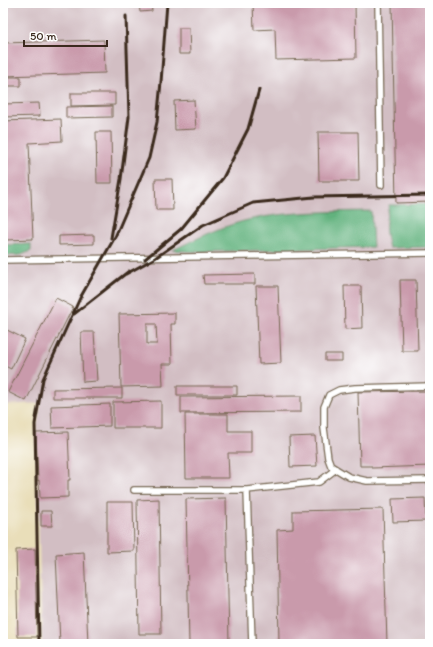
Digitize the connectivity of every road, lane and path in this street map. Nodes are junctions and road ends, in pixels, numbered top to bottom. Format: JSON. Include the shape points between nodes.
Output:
{"nodes":[{"id":1,"x":378,"y":3,"type":"edge"},
{"id":2,"x":380,"y":185,"type":"dead end"},
{"id":3,"x":430,"y":253,"type":"edge"},
{"id":4,"x":3,"y":260,"type":"edge"},
{"id":5,"x":430,"y":386,"type":"edge"},
{"id":6,"x":336,"y":469,"type":"junction"},
{"id":7,"x":430,"y":480,"type":"edge"},
{"id":8,"x":134,"y":490,"type":"dead end"},
{"id":9,"x":247,"y":490,"type":"junction"},
{"id":10,"x":252,"y":644,"type":"edge"}],
"edges":[{"from":1,"to":2,"type":"lane"},
{"from":3,"to":4,"type":"lane"},
{"from":5,"to":6,"type":"lane","via":[[355,388],[339,390],[329,395],[324,407],[324,428],[328,458],[331,466]]},
{"from":6,"to":7,"type":"lane","via":[[349,478],[367,481]]},
{"from":6,"to":9,"type":"lane","via":[[319,482]]},
{"from":8,"to":9,"type":"lane"},
{"from":9,"to":10,"type":"lane"}]}
